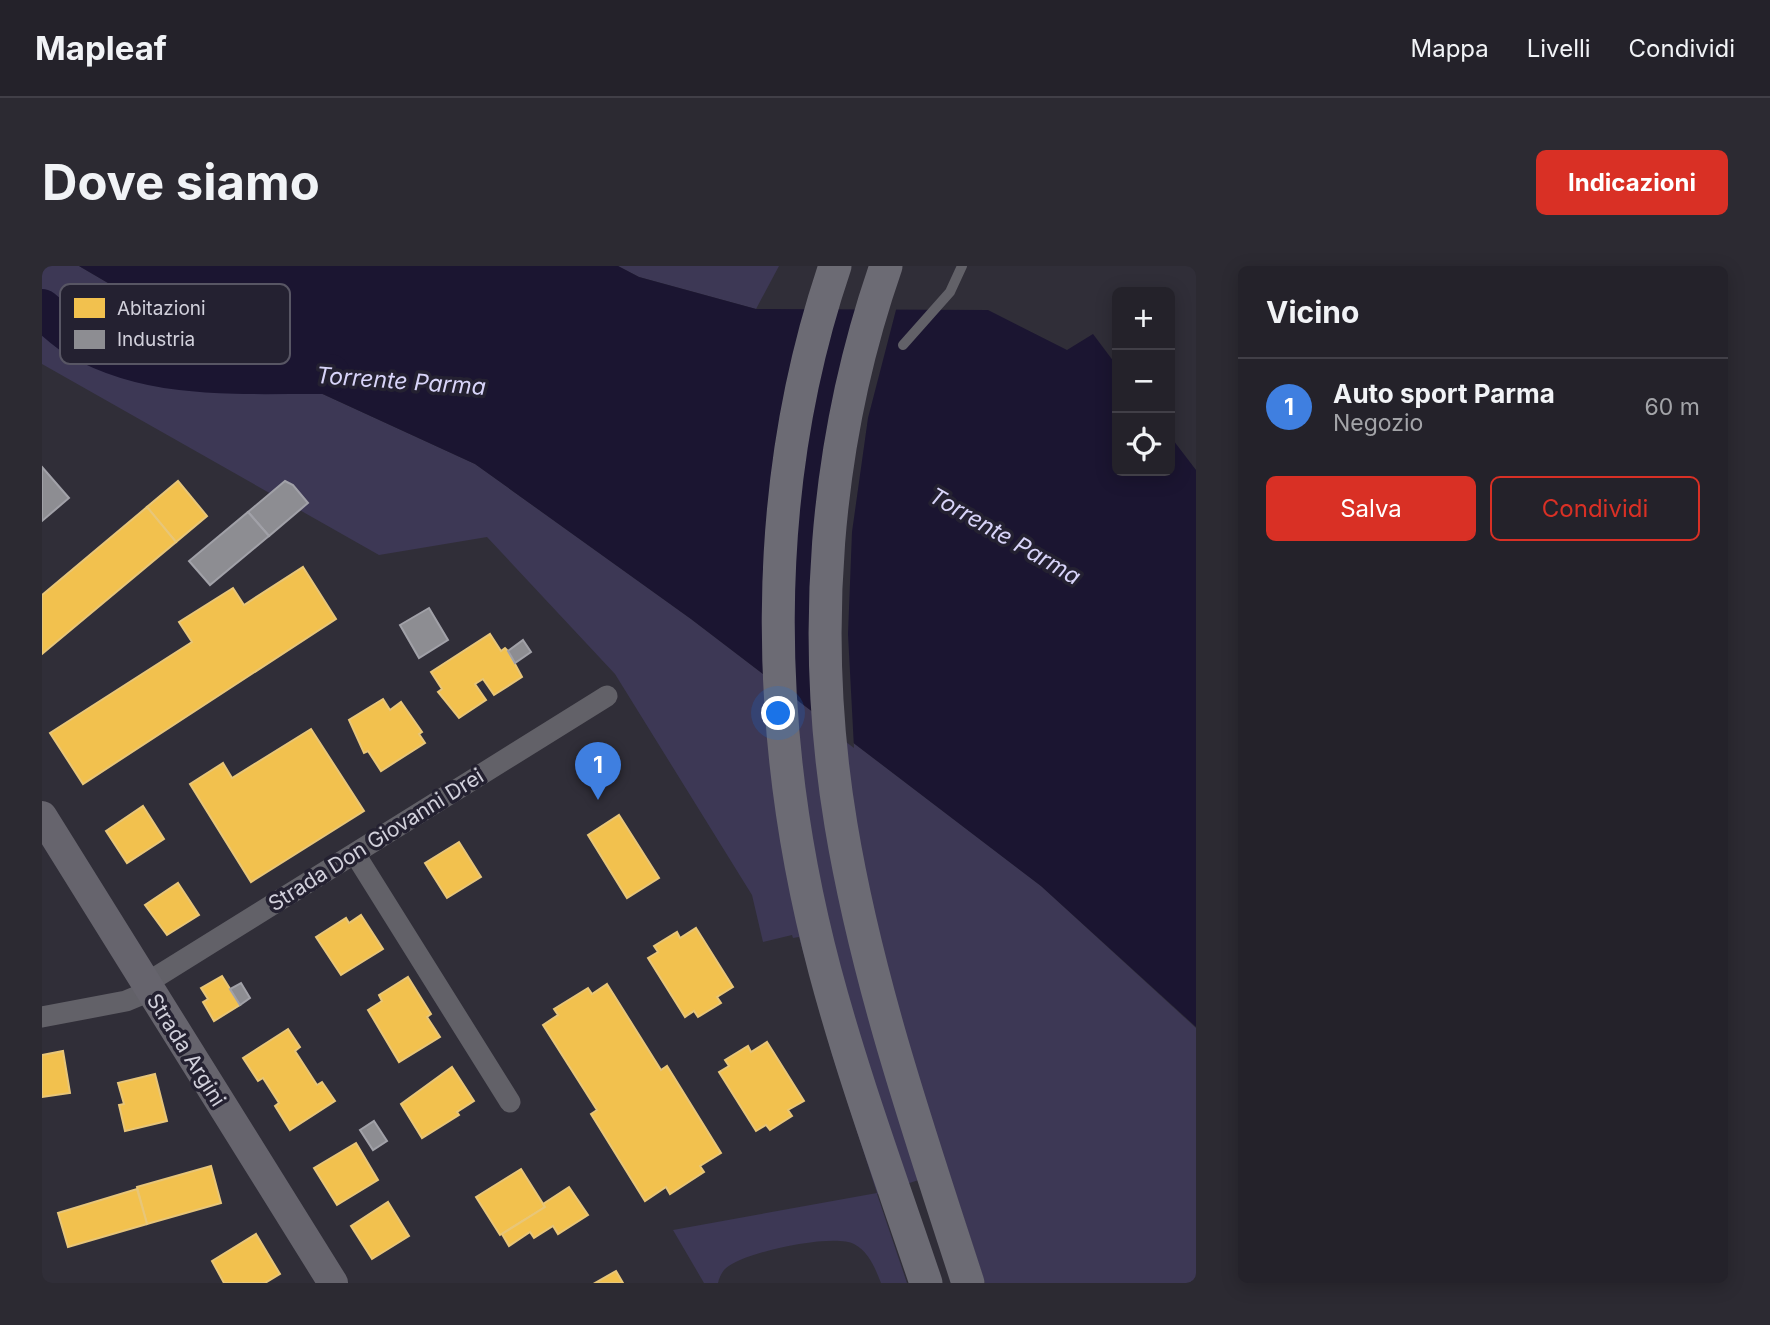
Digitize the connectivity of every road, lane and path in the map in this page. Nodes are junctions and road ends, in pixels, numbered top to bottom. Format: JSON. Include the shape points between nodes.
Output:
{"nodes":[{"id":1,"x":962,"y":266,"type":"edge"},
{"id":2,"x":833,"y":271,"type":"edge"},
{"id":3,"x":882,"y":279,"type":"edge"},
{"id":4,"x":903,"y":345,"type":"dead end"},
{"id":5,"x":607,"y":696,"type":"dead end"},
{"id":6,"x":42,"y":816,"type":"edge"},
{"id":7,"x":355,"y":853,"type":"junction"},
{"id":8,"x":147,"y":987,"type":"junction"},
{"id":9,"x":42,"y":1017,"type":"edge"},
{"id":10,"x":510,"y":1102,"type":"dead end"},
{"id":11,"x":333,"y":1283,"type":"edge"},
{"id":12,"x":926,"y":1283,"type":"edge"},
{"id":13,"x":968,"y":1283,"type":"edge"}],
"edges":[{"from":1,"to":4,"type":"lane","via":[[950,292]]},
{"from":2,"to":12,"type":"highway","via":[[790,457],[778,606],[786,770],[816,932],[847,1047]]},
{"from":3,"to":13,"type":"highway","via":[[843,429],[826,597],[826,684],[833,767],[860,920],[901,1073]]},
{"from":5,"to":7,"type":"street","name":"Strada Don Giovanni Drei"},
{"from":6,"to":8,"type":"main road","name":"Strada Argini"},
{"from":7,"to":8,"type":"street","name":"Strada Don Giovanni Drei"},
{"from":7,"to":10,"type":"street"},
{"from":8,"to":9,"type":"street","name":"Strada Don Giovanni Drei","via":[[125,1001]]},
{"from":8,"to":11,"type":"main road","name":"Strada Argini"}]}
